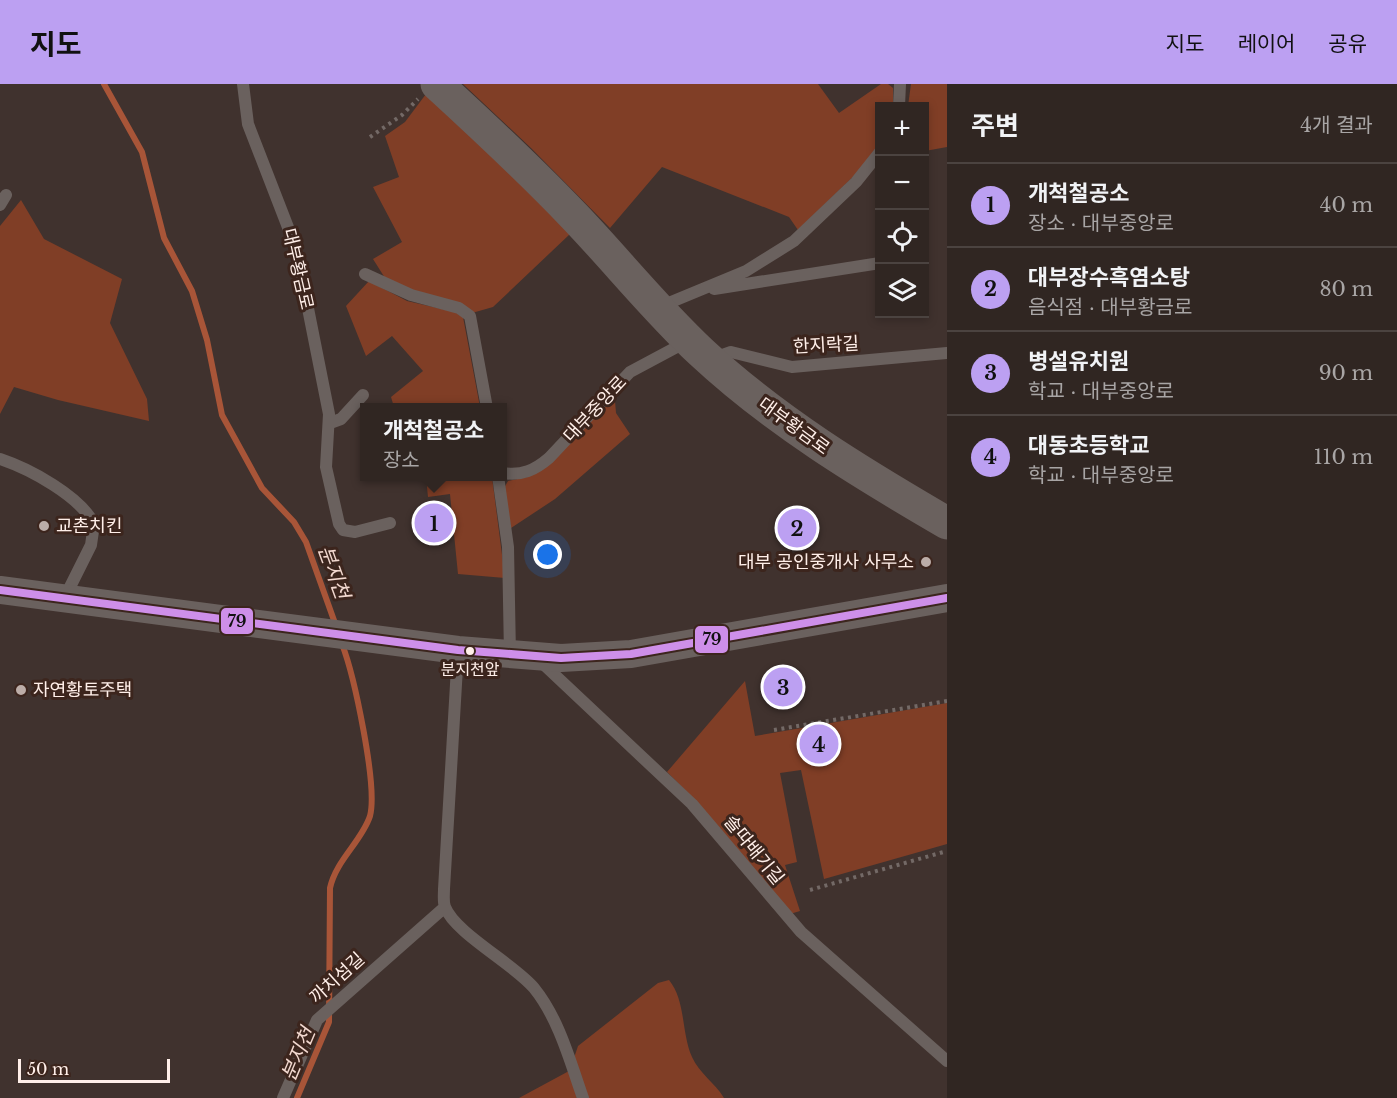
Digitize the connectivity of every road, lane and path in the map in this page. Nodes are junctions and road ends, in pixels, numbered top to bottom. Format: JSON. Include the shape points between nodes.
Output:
{"nodes":[{"id":1,"x":243,"y":84,"type":"edge"},
{"id":2,"x":900,"y":84,"type":"edge"},
{"id":3,"x":428,"y":89,"type":"edge"},
{"id":4,"x":899,"y":102,"type":"edge"},
{"id":5,"x":370,"y":138,"type":"dead end"},
{"id":6,"x":876,"y":156,"type":"edge"},
{"id":7,"x":875,"y":264,"type":"edge"},
{"id":8,"x":365,"y":274,"type":"dead end"},
{"id":9,"x":692,"y":293,"type":"junction"},
{"id":10,"x":658,"y":308,"type":"junction"},
{"id":11,"x":700,"y":350,"type":"junction"},
{"id":12,"x":947,"y":353,"type":"edge"},
{"id":13,"x":363,"y":395,"type":"dead end"},
{"id":14,"x":486,"y":403,"type":"edge"},
{"id":15,"x":330,"y":423,"type":"junction"},
{"id":16,"x":0,"y":459,"type":"edge"},
{"id":17,"x":507,"y":473,"type":"edge"},
{"id":18,"x":499,"y":481,"type":"edge"},
{"id":19,"x":390,"y":523,"type":"dead end"},
{"id":20,"x":947,"y":523,"type":"edge"},
{"id":21,"x":0,"y":590,"type":"edge"},
{"id":22,"x":65,"y":598,"type":"junction"},
{"id":23,"x":947,"y":598,"type":"edge"},
{"id":24,"x":458,"y":650,"type":"junction"},
{"id":25,"x":523,"y":657,"type":"junction"},
{"id":26,"x":947,"y":700,"type":"edge"},
{"id":27,"x":774,"y":730,"type":"dead end"},
{"id":28,"x":947,"y":850,"type":"edge"},
{"id":29,"x":810,"y":891,"type":"dead end"},
{"id":30,"x":445,"y":907,"type":"junction"},
{"id":31,"x":947,"y":1061,"type":"edge"},
{"id":32,"x":284,"y":1098,"type":"edge"},
{"id":33,"x":583,"y":1098,"type":"edge"}],
"edges":[{"from":1,"to":15,"type":"lane","name":"대부황금로","via":[[248,124],[293,237]]},
{"from":2,"to":4,"type":"lane"},
{"from":3,"to":5,"type":"path","via":[[402,115]]},
{"from":3,"to":10,"type":"main road","name":"대부황금로","via":[[540,181]]},
{"from":6,"to":9,"type":"lane","via":[[856,182],[794,242],[746,271]]},
{"from":7,"to":9,"type":"lane"},
{"from":8,"to":14,"type":"lane","via":[[411,295],[459,308],[470,316]]},
{"from":9,"to":10,"type":"lane"},
{"from":10,"to":11,"type":"main road","name":"대부황금로"},
{"from":11,"to":12,"type":"lane","name":"한지락길","via":[[731,352],[792,367]]},
{"from":11,"to":17,"type":"lane","name":"대부중앙로","via":[[630,372],[549,459],[538,468]]},
{"from":11,"to":20,"type":"main road","name":"대부황금로","via":[[797,430]]},
{"from":13,"to":15,"type":"lane","via":[[341,419]]},
{"from":15,"to":19,"type":"lane","name":"대부황금로","via":[[326,467],[339,524],[343,530],[355,532]]},
{"from":16,"to":22,"type":"lane","via":[[67,494],[82,506],[94,524],[91,545]]},
{"from":18,"to":25,"type":"lane"},
{"from":21,"to":22,"type":"street"},
{"from":22,"to":24,"type":"street"},
{"from":23,"to":25,"type":"street","via":[[632,654]]},
{"from":24,"to":25,"type":"street"},
{"from":24,"to":30,"type":"lane"},
{"from":25,"to":31,"type":"lane","name":"솔따배기길","via":[[692,804],[801,932]]},
{"from":26,"to":27,"type":"path"},
{"from":28,"to":29,"type":"path"},
{"from":30,"to":32,"type":"lane","name":"까치섬길","via":[[320,1017]]},
{"from":30,"to":33,"type":"lane","via":[[455,921],[519,972],[535,990],[551,1014]]}]}
